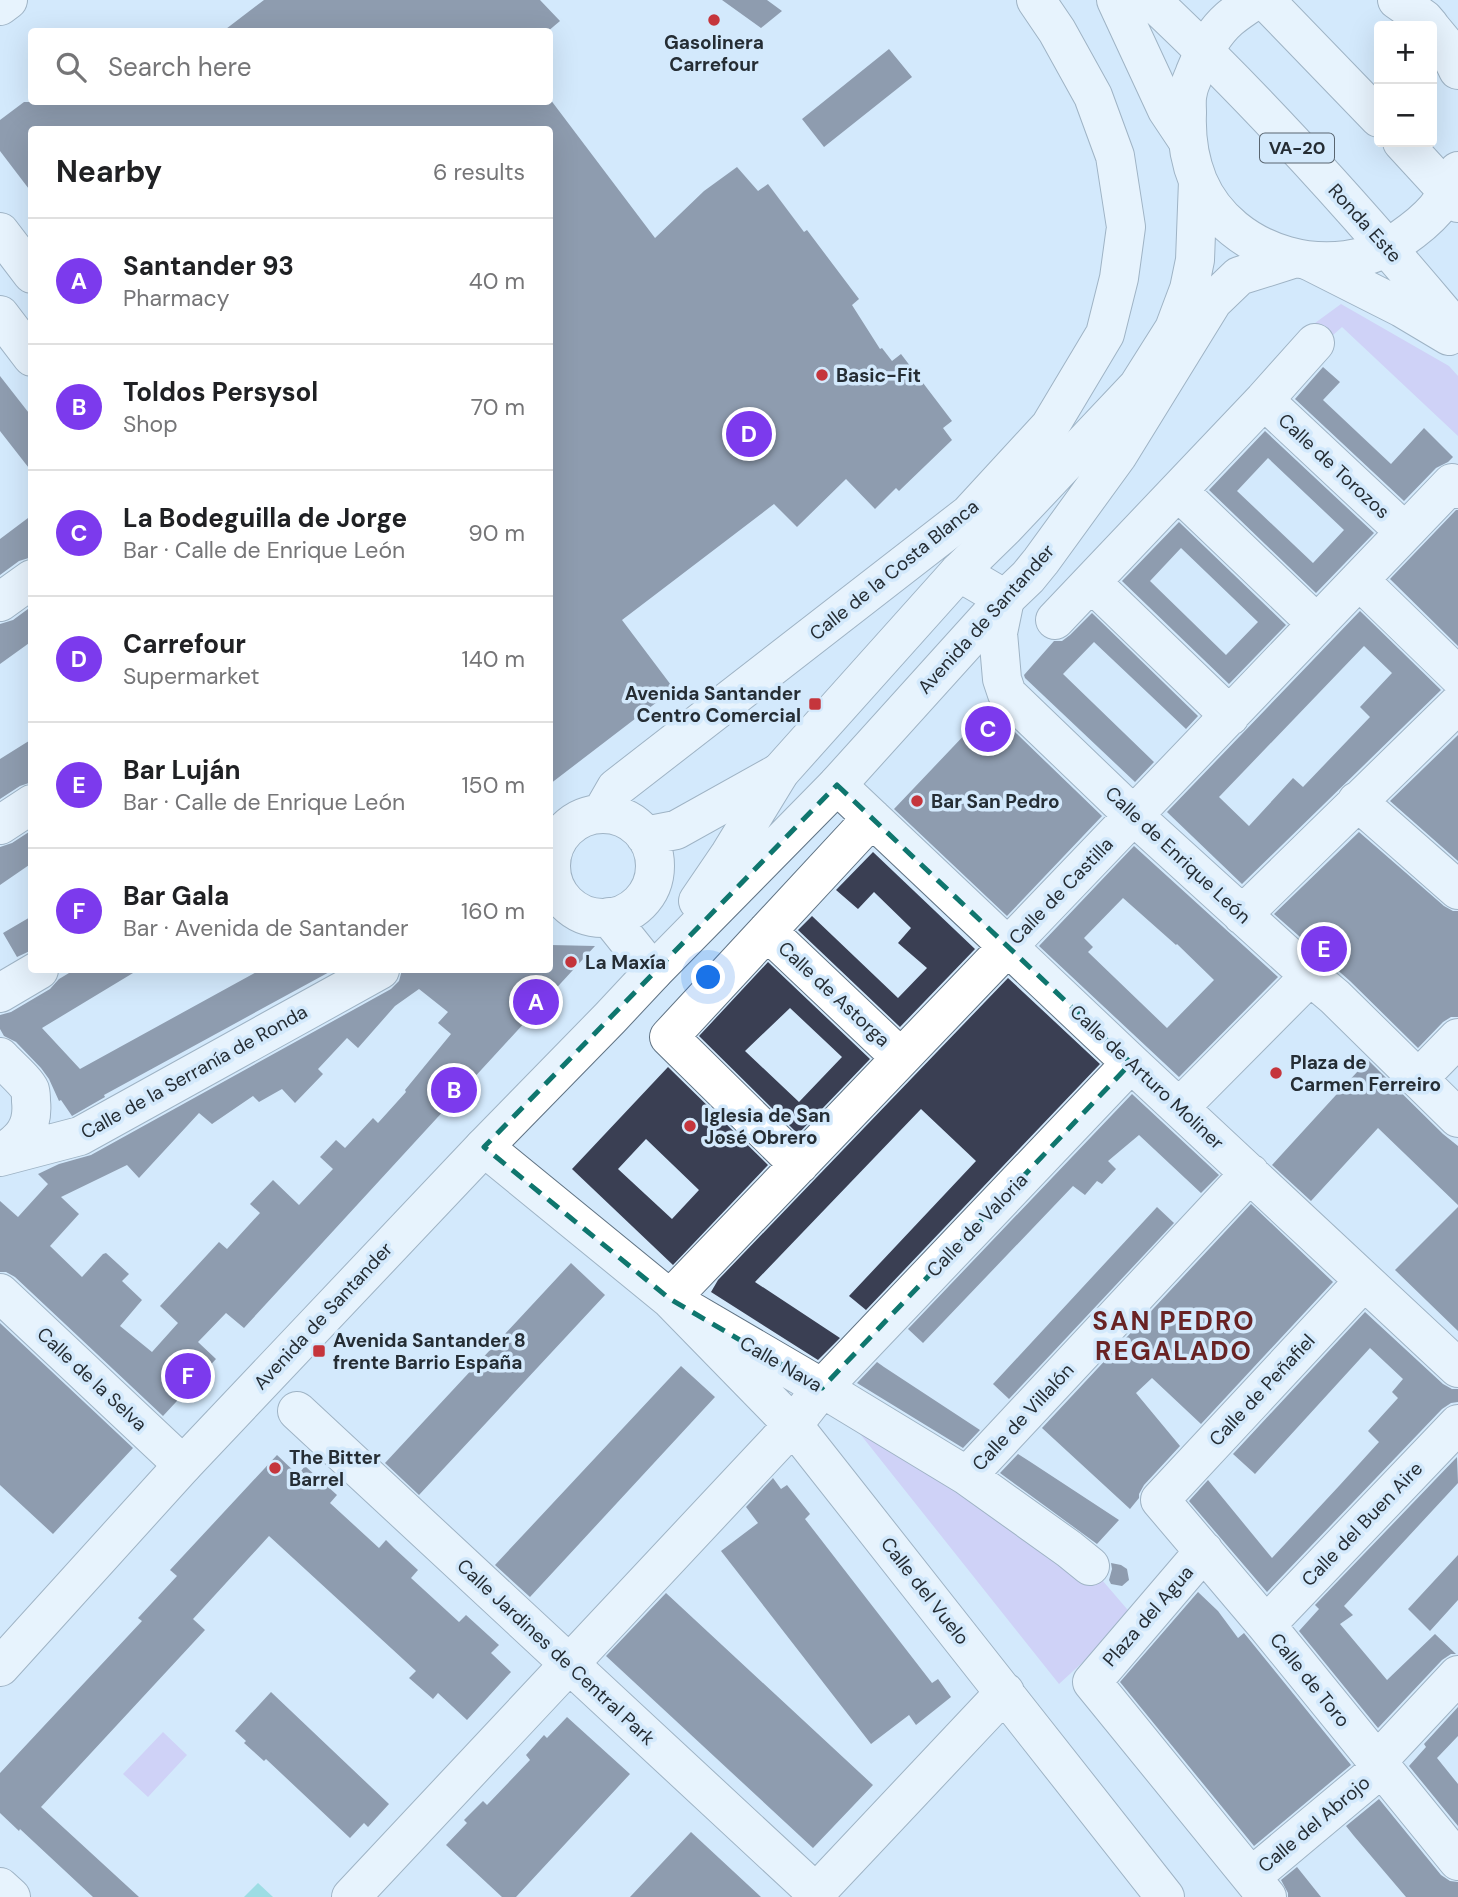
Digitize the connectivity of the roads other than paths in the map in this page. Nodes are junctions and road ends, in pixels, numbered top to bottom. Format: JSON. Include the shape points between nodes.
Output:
{"nodes":[{"id":1,"x":8,"y":0,"type":"edge"},
{"id":2,"x":1036,"y":0,"type":"edge"},
{"id":3,"x":1116,"y":0,"type":"edge"},
{"id":4,"x":1151,"y":0,"type":"edge"},
{"id":5,"x":1255,"y":0,"type":"edge"},
{"id":6,"x":1265,"y":0,"type":"edge"},
{"id":7,"x":1397,"y":0,"type":"edge"},
{"id":8,"x":0,"y":6,"type":"edge"},
{"id":9,"x":1426,"y":21,"type":"edge"},
{"id":10,"x":1437,"y":34,"type":"edge"},
{"id":11,"x":1204,"y":50,"type":"junction"},
{"id":12,"x":1458,"y":70,"type":"edge"},
{"id":13,"x":1374,"y":113,"type":"edge"},
{"id":14,"x":1185,"y":137,"type":"junction"},
{"id":15,"x":1408,"y":147,"type":"edge"},
{"id":16,"x":1198,"y":181,"type":"junction"},
{"id":17,"x":1455,"y":188,"type":"edge"},
{"id":18,"x":0,"y":232,"type":"edge"},
{"id":19,"x":1388,"y":248,"type":"junction"},
{"id":20,"x":1301,"y":260,"type":"junction"},
{"id":21,"x":28,"y":269,"type":"edge"},
{"id":22,"x":0,"y":278,"type":"edge"},
{"id":23,"x":28,"y":281,"type":"edge"},
{"id":24,"x":0,"y":315,"type":"edge"},
{"id":25,"x":1458,"y":331,"type":"edge"},
{"id":26,"x":1458,"y":342,"type":"edge"},
{"id":27,"x":1315,"y":343,"type":"dead end"},
{"id":28,"x":28,"y":352,"type":"edge"},
{"id":29,"x":1264,"y":400,"type":"junction"},
{"id":30,"x":1455,"y":486,"type":"edge"},
{"id":31,"x":1178,"y":491,"type":"junction"},
{"id":32,"x":1405,"y":532,"type":"junction"},
{"id":33,"x":959,"y":572,"type":"junction"},
{"id":34,"x":1359,"y":580,"type":"junction"},
{"id":35,"x":28,"y":582,"type":"edge"},
{"id":36,"x":1091,"y":583,"type":"junction"},
{"id":37,"x":1005,"y":599,"type":"junction"},
{"id":38,"x":0,"y":602,"type":"edge"},
{"id":39,"x":1055,"y":620,"type":"dead end"},
{"id":40,"x":1317,"y":624,"type":"junction"},
{"id":41,"x":1458,"y":676,"type":"edge"},
{"id":42,"x":1458,"y":704,"type":"edge"},
{"id":43,"x":1230,"y":716,"type":"junction"},
{"id":44,"x":780,"y":772,"type":"junction"},
{"id":45,"x":837,"y":785,"type":"junction"},
{"id":46,"x":1357,"y":801,"type":"junction"},
{"id":47,"x":28,"y":807,"type":"edge"},
{"id":48,"x":601,"y":814,"type":"junction"},
{"id":49,"x":1134,"y":816,"type":"junction"},
{"id":50,"x":872,"y":818,"type":"junction"},
{"id":51,"x":0,"y":825,"type":"edge"},
{"id":52,"x":645,"y":836,"type":"junction"},
{"id":53,"x":553,"y":850,"type":"edge"},
{"id":54,"x":553,"y":881,"type":"edge"},
{"id":55,"x":1458,"y":890,"type":"edge"},
{"id":56,"x":556,"y":902,"type":"edge"},
{"id":57,"x":1242,"y":915,"type":"junction"},
{"id":58,"x":609,"y":917,"type":"junction"},
{"id":59,"x":767,"y":931,"type":"junction"},
{"id":60,"x":1007,"y":946,"type":"junction"},
{"id":61,"x":653,"y":972,"type":"junction"},
{"id":62,"x":34,"y":973,"type":"edge"},
{"id":63,"x":375,"y":973,"type":"edge"},
{"id":64,"x":1310,"y":976,"type":"junction"},
{"id":65,"x":0,"y":993,"type":"edge"},
{"id":66,"x":1458,"y":1038,"type":"edge"},
{"id":67,"x":0,"y":1057,"type":"edge"},
{"id":68,"x":901,"y":1058,"type":"junction"},
{"id":69,"x":1131,"y":1062,"type":"junction"},
{"id":70,"x":1418,"y":1079,"type":"junction"},
{"id":71,"x":30,"y":1089,"type":"junction"},
{"id":72,"x":1181,"y":1107,"type":"junction"},
{"id":73,"x":1458,"y":1118,"type":"edge"},
{"id":74,"x":80,"y":1136,"type":"junction"},
{"id":75,"x":484,"y":1147,"type":"junction"},
{"id":76,"x":0,"y":1156,"type":"edge"},
{"id":77,"x":799,"y":1165,"type":"junction"},
{"id":78,"x":1250,"y":1173,"type":"junction"},
{"id":79,"x":1364,"y":1280,"type":"junction"},
{"id":80,"x":0,"y":1293,"type":"edge"},
{"id":81,"x":670,"y":1299,"type":"junction"},
{"id":82,"x":1455,"y":1360,"type":"edge"},
{"id":83,"x":822,"y":1388,"type":"junction"},
{"id":84,"x":298,"y":1411,"type":"dead end"},
{"id":85,"x":1458,"y":1424,"type":"edge"},
{"id":86,"x":793,"y":1425,"type":"junction"},
{"id":87,"x":183,"y":1465,"type":"junction"},
{"id":88,"x":967,"y":1476,"type":"junction"},
{"id":89,"x":1160,"y":1500,"type":"joint"},
{"id":90,"x":1204,"y":1551,"type":"junction"},
{"id":91,"x":1090,"y":1566,"type":"dead end"},
{"id":92,"x":1266,"y":1625,"type":"junction"},
{"id":93,"x":570,"y":1665,"type":"junction"},
{"id":94,"x":0,"y":1667,"type":"edge"},
{"id":95,"x":1458,"y":1675,"type":"edge"},
{"id":96,"x":1005,"y":1692,"type":"junction"},
{"id":97,"x":1379,"y":1764,"type":"junction"},
{"id":98,"x":1458,"y":1861,"type":"edge"},
{"id":99,"x":0,"y":1887,"type":"edge"},
{"id":100,"x":1259,"y":1887,"type":"edge"},
{"id":101,"x":814,"y":1895,"type":"edge"},
{"id":102,"x":11,"y":1897,"type":"edge"},
{"id":103,"x":351,"y":1897,"type":"edge"},
{"id":104,"x":1165,"y":1897,"type":"edge"}],
"edges":[{"from":1,"to":8,"type":"main road"},
{"from":2,"to":48,"type":"main road","name":"Calle de la Costa Blanca","via":[[1093,96],[1115,156],[1126,227],[1105,334],[1050,426],[969,514],[616,788]]},
{"from":3,"to":14,"type":"main road","via":[[1167,110]]},
{"from":4,"to":11,"type":"main road","name":"Ronda Este","number":"VA-20"},
{"from":5,"to":11,"type":"main road","via":[[1229,19]]},
{"from":6,"to":13,"type":"main road"},
{"from":7,"to":9,"type":"main road"},
{"from":10,"to":12,"type":"main road"},
{"from":11,"to":14,"type":"main road","via":[[1188,92]]},
{"from":11,"to":19,"type":"main road","name":"Ronda Este","number":"VA-20"},
{"from":14,"to":16,"type":"main road"},
{"from":15,"to":17,"type":"main road"},
{"from":16,"to":20,"type":"main road","via":[[1232,227],[1254,243]]},
{"from":16,"to":33,"type":"main road","name":"Avenida de Santander","via":[[1195,260],[1174,328],[1138,386]]},
{"from":17,"to":19,"type":"main road","via":[[1426,222]]},
{"from":18,"to":21,"type":"main road"},
{"from":19,"to":20,"type":"main road","via":[[1334,262]]},
{"from":19,"to":25,"type":"main road","name":"Ronda Este","number":"VA-20"},
{"from":20,"to":26,"type":"main road","via":[[1402,308]]},
{"from":20,"to":37,"type":"main road","name":"Avenida de Santander","via":[[1239,276],[1213,301],[1118,455],[1041,561]]},
{"from":22,"to":23,"type":"main road","via":[[19,273]]},
{"from":24,"to":28,"type":"main road"},
{"from":27,"to":29,"type":"main road"},
{"from":29,"to":31,"type":"main road"},
{"from":29,"to":32,"type":"main road","name":"Calle de Torozos"},
{"from":30,"to":32,"type":"main road","name":"Calle de Castilla"},
{"from":31,"to":36,"type":"main road"},
{"from":31,"to":40,"type":"main road"},
{"from":32,"to":34,"type":"main road","name":"Calle de Castilla"},
{"from":33,"to":37,"type":"main road"},
{"from":33,"to":44,"type":"main road","name":"Avenida de Santander"},
{"from":34,"to":40,"type":"main road","name":"Calle de Castilla"},
{"from":34,"to":41,"type":"main road"},
{"from":35,"to":38,"type":"main road"},
{"from":36,"to":39,"type":"main road"},
{"from":36,"to":43,"type":"main road"},
{"from":37,"to":45,"type":"main road","name":"Avenida de Santander"},
{"from":37,"to":49,"type":"main road","name":"Calle de Enrique León","via":[[998,633],[1007,694]]},
{"from":40,"to":43,"type":"main road","name":"Calle de Castilla"},
{"from":42,"to":46,"type":"main road"},
{"from":43,"to":49,"type":"main road","name":"Calle de Castilla"},
{"from":44,"to":52,"type":"main road","name":"Avenida de Santander","via":[[676,830]]},
{"from":44,"to":61,"type":"main road","name":"Avenida de Santander"},
{"from":45,"to":50,"type":"main road","name":"Calle de Arturo Moliner"},
{"from":45,"to":61,"type":"main road","name":"Avenida de Santander"},
{"from":46,"to":55,"type":"main road"},
{"from":46,"to":57,"type":"main road"},
{"from":47,"to":51,"type":"main road"},
{"from":48,"to":52,"type":"main road","via":[[630,821]]},
{"from":48,"to":53,"type":"main road","via":[[573,823]]},
{"from":49,"to":57,"type":"main road","name":"Calle de Enrique León"},
{"from":49,"to":60,"type":"main road","name":"Calle de Castilla"},
{"from":50,"to":59,"type":"main road"},
{"from":50,"to":60,"type":"main road","name":"Calle de Arturo Moliner"},
{"from":52,"to":58,"type":"main road","via":[[655,864],[650,886],[635,906]]},
{"from":54,"to":56,"type":"main road"},
{"from":56,"to":58,"type":"main road","via":[[585,915]]},
{"from":57,"to":64,"type":"main road","name":"Calle de Enrique León"},
{"from":58,"to":61,"type":"main road"},
{"from":59,"to":68,"type":"main road","name":"Calle de Astorga"},
{"from":59,"to":77,"type":"main road","via":[[668,1037]]},
{"from":60,"to":68,"type":"main road","name":"Calle de Castilla"},
{"from":60,"to":69,"type":"main road","name":"Calle de Arturo Moliner"},
{"from":61,"to":75,"type":"main road","name":"Avenida de Santander"},
{"from":62,"to":65,"type":"main road"},
{"from":63,"to":74,"type":"main road","name":"Calle de la Serranía de Ronda"},
{"from":64,"to":70,"type":"main road","name":"Calle de Enrique León"},
{"from":64,"to":72,"type":"main road"},
{"from":66,"to":70,"type":"main road"},
{"from":67,"to":71,"type":"main road"},
{"from":68,"to":77,"type":"main road","name":"Calle de Castilla"},
{"from":69,"to":72,"type":"main road","name":"Calle de Arturo Moliner"},
{"from":69,"to":83,"type":"main road","name":"Calle de Valoria"},
{"from":70,"to":73,"type":"main road","name":"Calle de Enrique León"},
{"from":71,"to":74,"type":"main road"},
{"from":71,"to":76,"type":"main road","via":[[31,1123]]},
{"from":72,"to":78,"type":"main road","name":"Calle de Arturo Moliner"},
{"from":74,"to":76,"type":"main road","name":"Calle de la Serranía de Ronda"},
{"from":75,"to":81,"type":"main road","name":"Calle Nava"},
{"from":75,"to":87,"type":"main road","name":"Avenida de Santander"},
{"from":77,"to":81,"type":"main road","name":"Calle de Castilla"},
{"from":78,"to":79,"type":"main road","name":"Calle de Arturo Moliner"},
{"from":78,"to":88,"type":"main road","name":"Calle de Villalón"},
{"from":79,"to":82,"type":"main road","name":"Calle de Arturo Moliner"},
{"from":79,"to":89,"type":"main road","name":"Calle de Peñafiel"},
{"from":80,"to":87,"type":"main road","name":"Calle de la Selva"},
{"from":81,"to":83,"type":"main road","name":"Calle Nava"},
{"from":81,"to":86,"type":"main road","name":"Calle del Vuelo"},
{"from":83,"to":86,"type":"main road","name":"Calle de Valoria"},
{"from":83,"to":88,"type":"main road","name":"Calle Nava"},
{"from":84,"to":93,"type":"main road","name":"Calle Jardines de Central Park"},
{"from":85,"to":92,"type":"main road","name":"Calle del Buen Aire"},
{"from":86,"to":93,"type":"main road","name":"Calle de Valoria"},
{"from":86,"to":96,"type":"main road","name":"Calle del Vuelo"},
{"from":87,"to":94,"type":"main road","name":"Avenida de Santander"},
{"from":88,"to":91,"type":"main road","name":"Calle Nava"},
{"from":89,"to":90,"type":"main road","name":"Calle de Toro"},
{"from":90,"to":92,"type":"main road","name":"Calle de Toro"},
{"from":90,"to":100,"type":"main road","name":"Plaza del Agua","via":[[1091,1682]]},
{"from":92,"to":97,"type":"main road","name":"Calle de Toro"},
{"from":93,"to":101,"type":"main road","name":"Calle Jardines de Central Park"},
{"from":93,"to":103,"type":"main road","name":"Calle de Valoria"},
{"from":95,"to":97,"type":"main road","name":"Calle del Abrojo"},
{"from":96,"to":101,"type":"main road"},
{"from":96,"to":104,"type":"main road","name":"Calle del Vuelo"},
{"from":97,"to":98,"type":"main road","name":"Calle de Toro"},
{"from":97,"to":100,"type":"main road","name":"Calle del Abrojo"},
{"from":99,"to":102,"type":"main road"}]}
